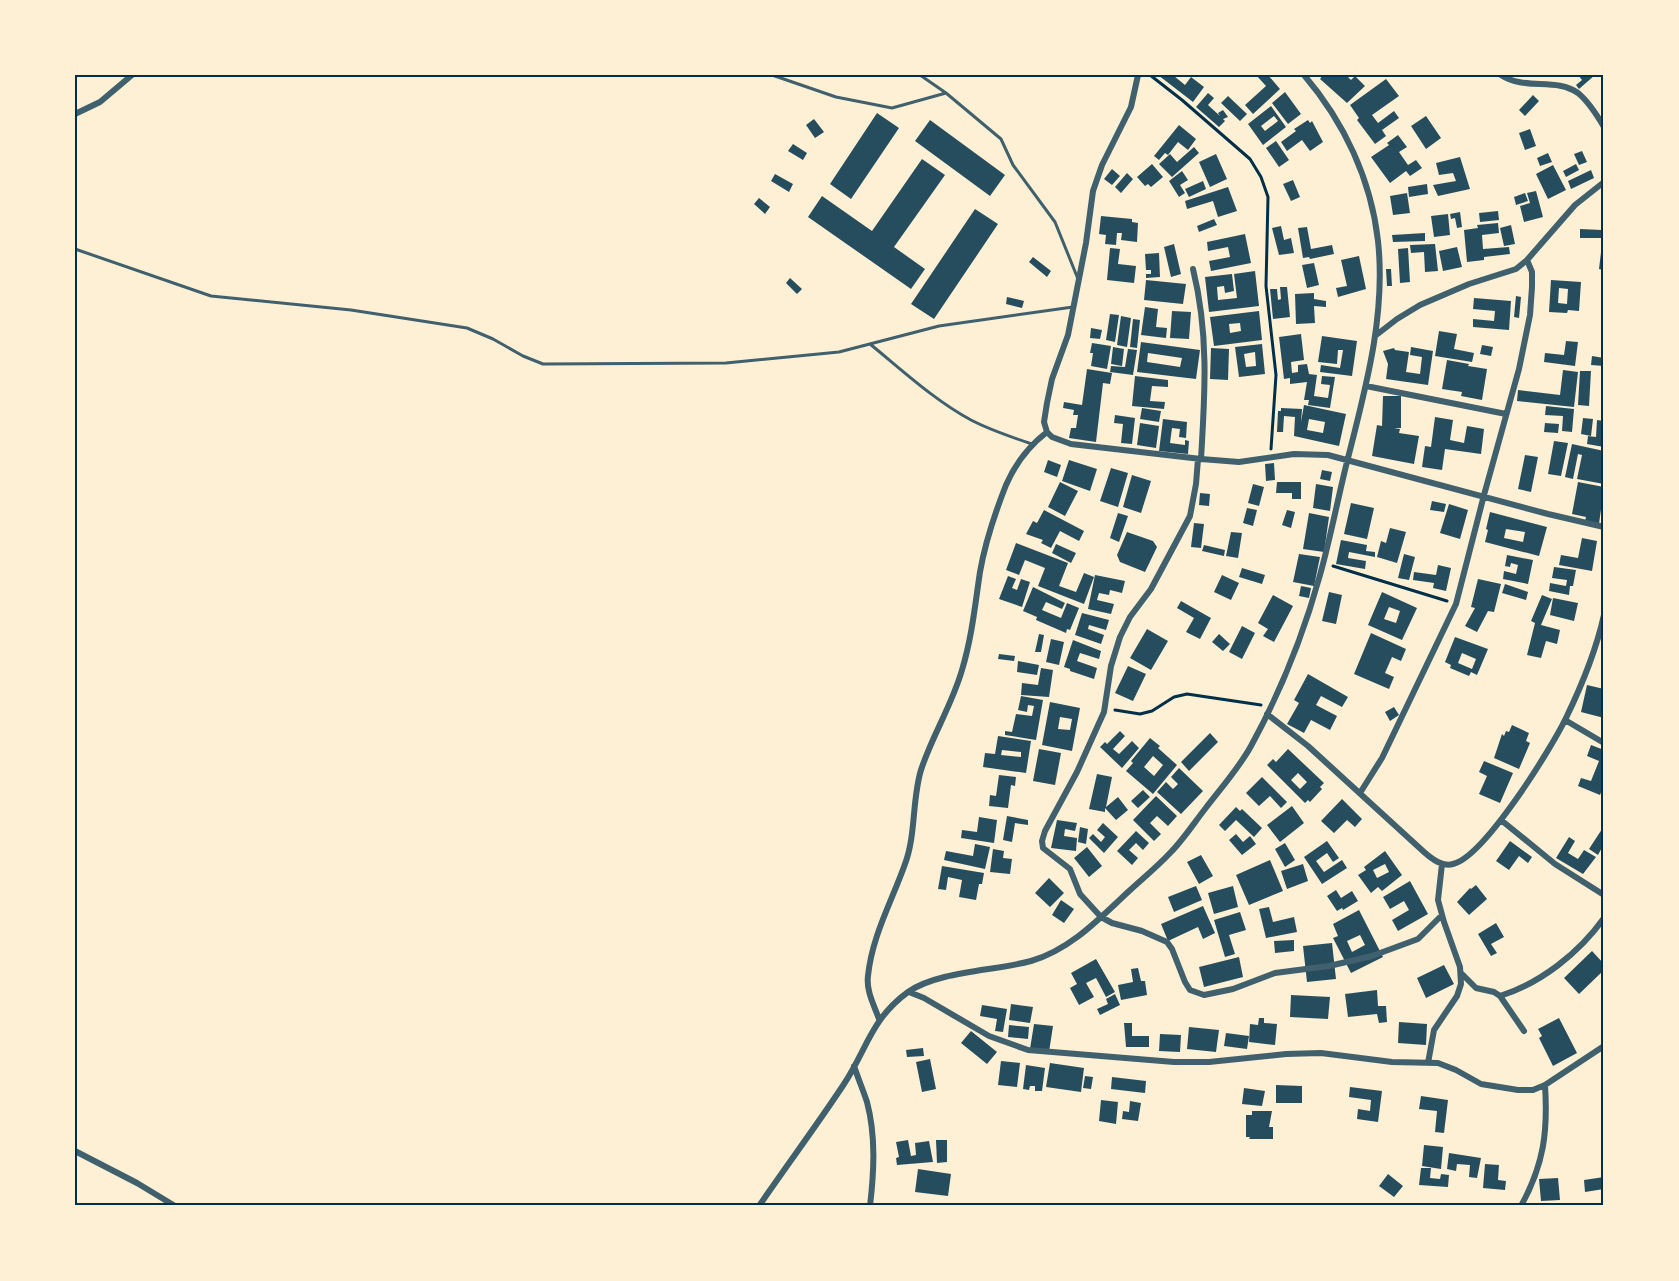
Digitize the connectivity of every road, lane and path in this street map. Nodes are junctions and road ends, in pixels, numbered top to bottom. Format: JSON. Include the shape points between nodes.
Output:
{"nodes":[{"id":1,"x":132,"y":75,"type":"edge"},
{"id":2,"x":772,"y":75,"type":"edge"},
{"id":3,"x":920,"y":75,"type":"edge"},
{"id":4,"x":1138,"y":75,"type":"edge"},
{"id":5,"x":1150,"y":75,"type":"edge"},
{"id":6,"x":1304,"y":75,"type":"edge"},
{"id":7,"x":1501,"y":75,"type":"edge"},
{"id":8,"x":946,"y":93,"type":"junction"},
{"id":9,"x":75,"y":114,"type":"edge"},
{"id":10,"x":1604,"y":127,"type":"edge"},
{"id":11,"x":1604,"y":182,"type":"edge"},
{"id":12,"x":75,"y":249,"type":"edge"},
{"id":13,"x":1527,"y":260,"type":"junction"},
{"id":14,"x":1193,"y":269,"type":"dead end"},
{"id":15,"x":1078,"y":281,"type":"junction"},
{"id":16,"x":1073,"y":307,"type":"junction"},
{"id":17,"x":1375,"y":336,"type":"junction"},
{"id":18,"x":870,"y":344,"type":"junction"},
{"id":19,"x":1366,"y":386,"type":"junction"},
{"id":20,"x":1506,"y":414,"type":"junction"},
{"id":21,"x":1047,"y":432,"type":"junction"},
{"id":22,"x":1032,"y":444,"type":"junction"},
{"id":23,"x":1270,"y":457,"type":"junction"},
{"id":24,"x":1200,"y":459,"type":"junction"},
{"id":25,"x":1347,"y":461,"type":"junction"},
{"id":26,"x":1484,"y":495,"type":"junction"},
{"id":27,"x":1604,"y":527,"type":"edge"},
{"id":28,"x":1323,"y":562,"type":"junction"},
{"id":29,"x":1456,"y":604,"type":"junction"},
{"id":30,"x":1604,"y":615,"type":"edge"},
{"id":31,"x":1270,"y":707,"type":"junction"},
{"id":32,"x":1104,"y":709,"type":"junction"},
{"id":33,"x":1267,"y":714,"type":"junction"},
{"id":34,"x":1565,"y":720,"type":"junction"},
{"id":35,"x":1604,"y":743,"type":"edge"},
{"id":36,"x":1360,"y":792,"type":"junction"},
{"id":37,"x":1501,"y":820,"type":"junction"},
{"id":38,"x":1442,"y":864,"type":"junction"},
{"id":39,"x":1604,"y":895,"type":"edge"},
{"id":40,"x":1442,"y":915,"type":"junction"},
{"id":41,"x":1101,"y":917,"type":"junction"},
{"id":42,"x":1604,"y":918,"type":"edge"},
{"id":43,"x":1461,"y":974,"type":"junction"},
{"id":44,"x":909,"y":992,"type":"junction"},
{"id":45,"x":1500,"y":996,"type":"junction"},
{"id":46,"x":879,"y":1019,"type":"junction"},
{"id":47,"x":1524,"y":1031,"type":"dead end"},
{"id":48,"x":1604,"y":1046,"type":"edge"},
{"id":49,"x":1428,"y":1063,"type":"junction"},
{"id":50,"x":854,"y":1066,"type":"junction"},
{"id":51,"x":1545,"y":1085,"type":"junction"},
{"id":52,"x":75,"y":1150,"type":"edge"},
{"id":53,"x":175,"y":1206,"type":"edge"},
{"id":54,"x":759,"y":1206,"type":"edge"},
{"id":55,"x":870,"y":1206,"type":"edge"},
{"id":56,"x":1521,"y":1206,"type":"edge"}],
"edges":[{"from":1,"to":9,"type":"street","via":[[100,102]]},
{"from":2,"to":8,"type":"lane","via":[[836,97],[891,108]]},
{"from":3,"to":8,"type":"lane"},
{"from":4,"to":15,"type":"street","via":[[1131,107],[1093,191]]},
{"from":5,"to":23,"type":"path","via":[[1250,159],[1268,198],[1266,286],[1276,375]]},
{"from":6,"to":17,"type":"street","via":[[1332,111],[1366,184],[1378,242]]},
{"from":7,"to":10,"type":"street","via":[[1515,82],[1561,86],[1578,93]]},
{"from":8,"to":15,"type":"lane","via":[[1001,140],[1055,222]]},
{"from":11,"to":13,"type":"street","via":[[1575,205]]},
{"from":12,"to":18,"type":"lane","via":[[211,296],[351,310],[467,328],[543,364],[726,363],[839,352]]},
{"from":13,"to":17,"type":"street","via":[[1516,269],[1420,305]]},
{"from":13,"to":20,"type":"street","via":[[1532,272],[1530,315]]},
{"from":14,"to":24,"type":"street","via":[[1202,303],[1204,332]]},
{"from":15,"to":16,"type":"street"},
{"from":16,"to":18,"type":"lane","via":[[939,326]]},
{"from":16,"to":21,"type":"street","via":[[1047,403]]},
{"from":17,"to":19,"type":"street"},
{"from":18,"to":22,"type":"lane","via":[[955,411]]},
{"from":19,"to":20,"type":"street"},
{"from":19,"to":25,"type":"street"},
{"from":20,"to":26,"type":"street"},
{"from":21,"to":22,"type":"street"},
{"from":21,"to":24,"type":"street","via":[[1071,444]]},
{"from":22,"to":46,"type":"street","via":[[1011,476],[992,524],[966,657],[921,772],[908,855],[880,928],[868,974],[868,991]]},
{"from":23,"to":24,"type":"street","via":[[1239,462]]},
{"from":23,"to":25,"type":"street","via":[[1314,454]]},
{"from":24,"to":32,"type":"street","via":[[1190,516],[1120,637]]},
{"from":25,"to":26,"type":"street"},
{"from":25,"to":28,"type":"street"},
{"from":26,"to":27,"type":"street"},
{"from":26,"to":29,"type":"street"},
{"from":28,"to":29,"type":"path"},
{"from":28,"to":31,"type":"street","via":[[1304,625]]},
{"from":29,"to":36,"type":"street","via":[[1382,758]]},
{"from":30,"to":34,"type":"street","via":[[1591,662]]},
{"from":31,"to":32,"type":"path","via":[[1187,694],[1140,714]]},
{"from":31,"to":33,"type":"street"},
{"from":32,"to":41,"type":"street","via":[[1042,841],[1045,850],[1070,869],[1080,894]]},
{"from":33,"to":36,"type":"street"},
{"from":33,"to":41,"type":"street","via":[[1249,749],[1172,852]]},
{"from":34,"to":35,"type":"street"},
{"from":34,"to":37,"type":"street"},
{"from":36,"to":38,"type":"street"},
{"from":37,"to":38,"type":"street","via":[[1465,858],[1454,864]]},
{"from":37,"to":39,"type":"street","via":[[1555,864]]},
{"from":38,"to":40,"type":"street","via":[[1438,889]]},
{"from":40,"to":41,"type":"street","via":[[1418,939],[1372,956],[1275,973],[1204,995],[1190,990],[1167,942]]},
{"from":40,"to":43,"type":"street"},
{"from":41,"to":44,"type":"street","via":[[1047,956],[934,981]]},
{"from":42,"to":45,"type":"street","via":[[1563,961],[1516,991]]},
{"from":43,"to":45,"type":"street","via":[[1476,988]]},
{"from":43,"to":49,"type":"street","via":[[1459,993],[1434,1030]]},
{"from":44,"to":46,"type":"street"},
{"from":44,"to":49,"type":"street","via":[[989,1036],[1015,1047],[1044,1052],[1174,1062],[1311,1053]]},
{"from":45,"to":47,"type":"street"},
{"from":46,"to":50,"type":"street"},
{"from":48,"to":51,"type":"street"},
{"from":49,"to":51,"type":"street","via":[[1451,1067],[1487,1085],[1518,1090]]},
{"from":50,"to":54,"type":"street"},
{"from":50,"to":55,"type":"street","via":[[870,1119],[874,1175]]},
{"from":51,"to":56,"type":"street","via":[[1546,1140],[1536,1175]]},
{"from":52,"to":53,"type":"street"}]}
